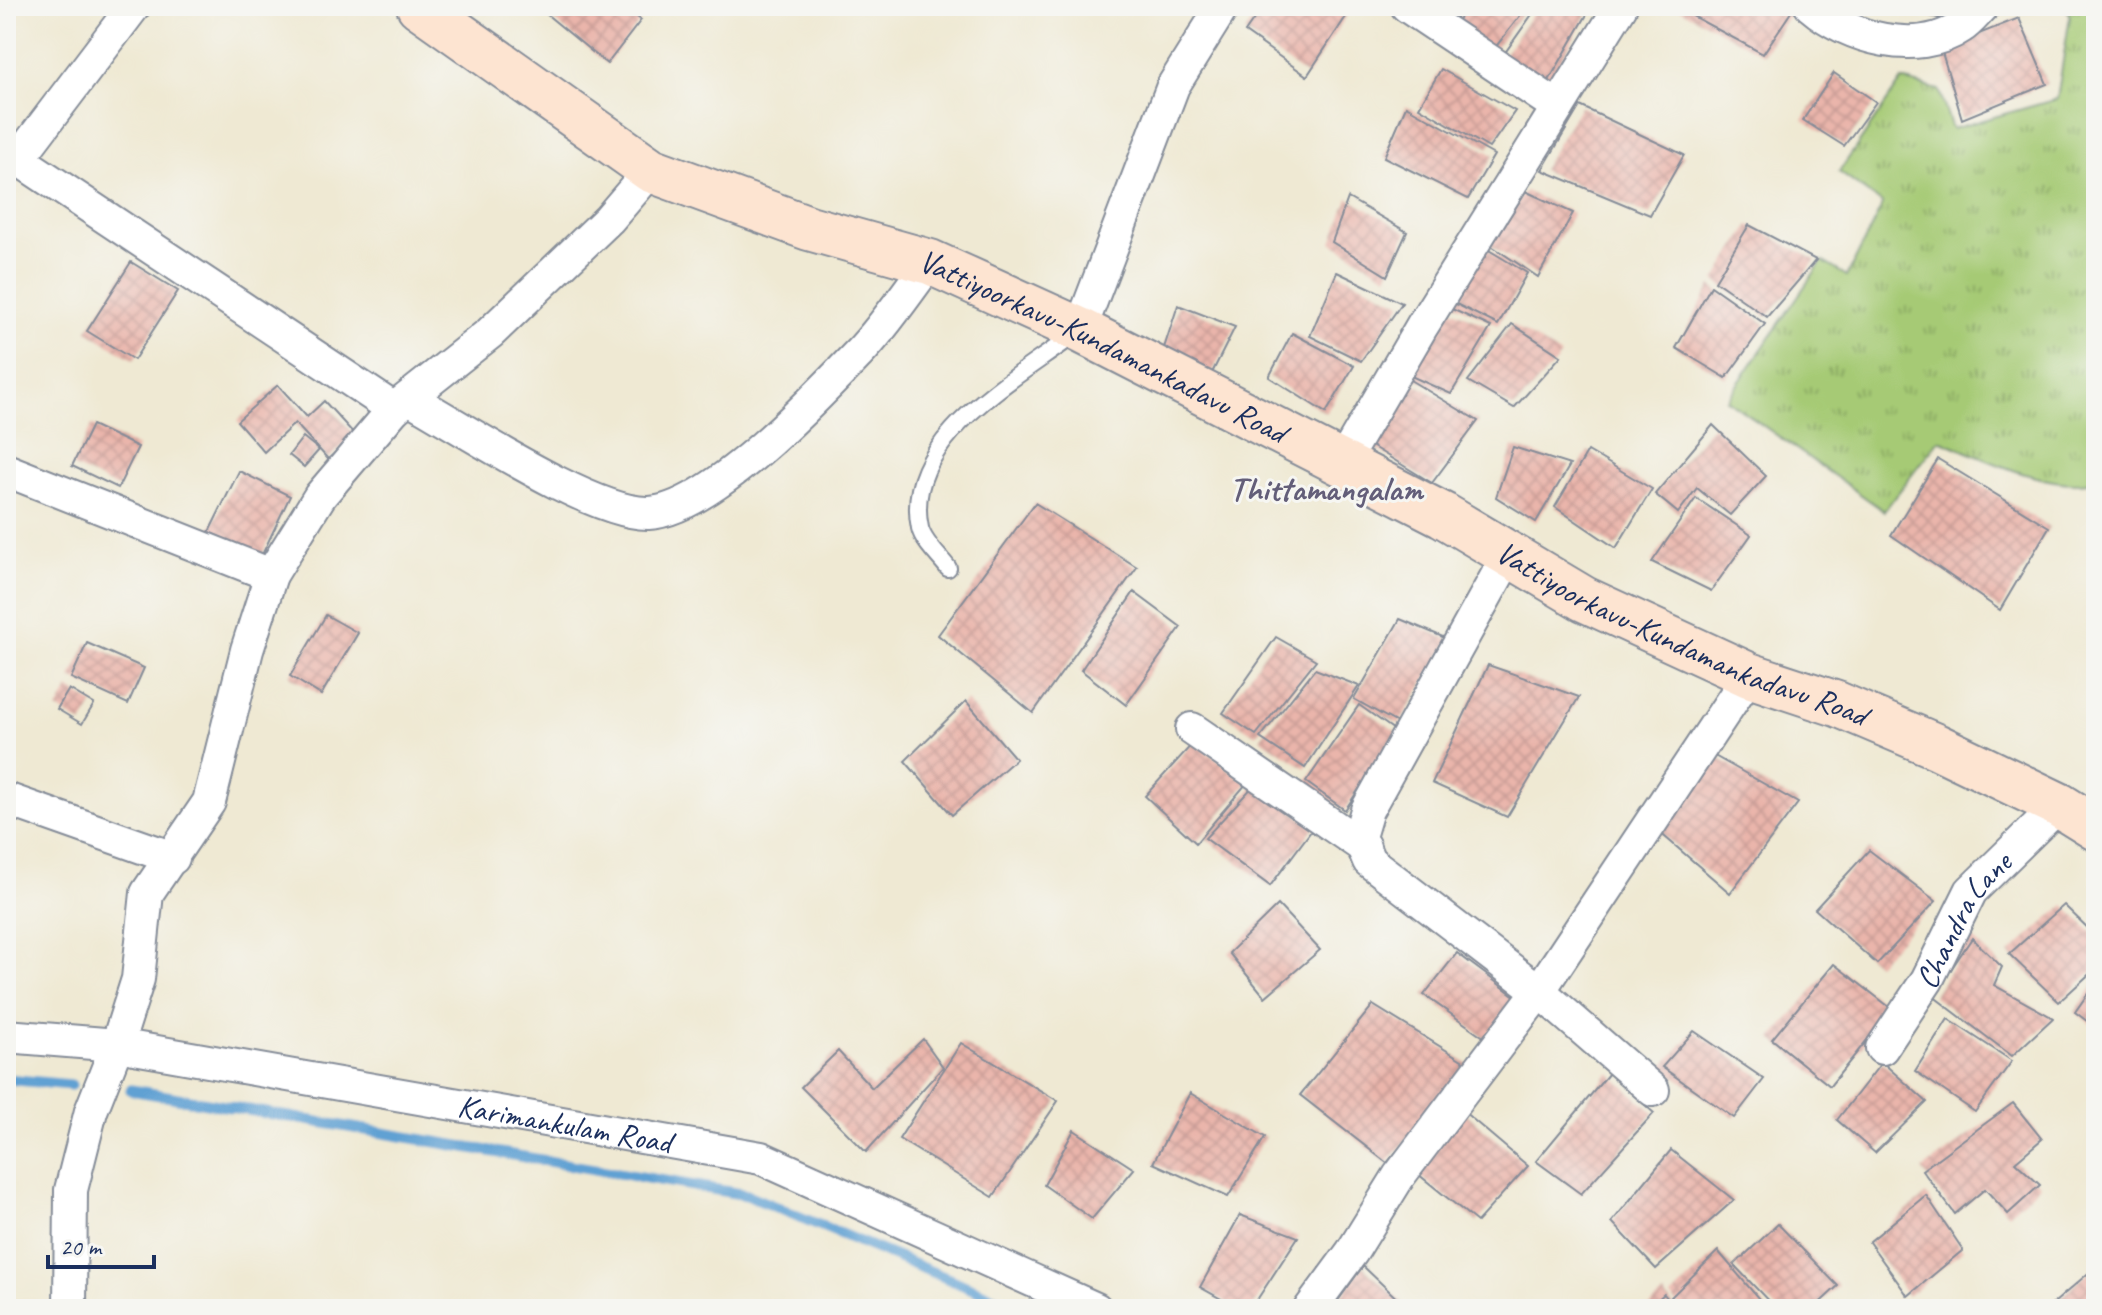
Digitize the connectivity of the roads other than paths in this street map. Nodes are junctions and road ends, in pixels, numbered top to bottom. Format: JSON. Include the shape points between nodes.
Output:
{"nodes":[{"id":1,"x":134,"y":6,"type":"edge"},
{"id":2,"x":419,"y":6,"type":"edge"},
{"id":3,"x":1223,"y":6,"type":"edge"},
{"id":4,"x":1407,"y":6,"type":"edge"},
{"id":5,"x":1621,"y":6,"type":"edge"},
{"id":6,"x":1811,"y":6,"type":"edge"},
{"id":7,"x":1983,"y":6,"type":"edge"},
{"id":8,"x":1558,"y":107,"type":"junction"},
{"id":9,"x":651,"y":170,"type":"junction"},
{"id":10,"x":930,"y":262,"type":"junction"},
{"id":11,"x":1080,"y":330,"type":"junction"},
{"id":12,"x":402,"y":404,"type":"junction"},
{"id":13,"x":1341,"y":465,"type":"junction"},
{"id":14,"x":6,"y":470,"type":"edge"},
{"id":15,"x":1508,"y":556,"type":"junction"},
{"id":16,"x":948,"y":568,"type":"dead end"},
{"id":17,"x":271,"y":575,"type":"junction"},
{"id":18,"x":1749,"y":675,"type":"junction"},
{"id":19,"x":1192,"y":729,"type":"dead end"},
{"id":20,"x":6,"y":799,"type":"edge"},
{"id":21,"x":2059,"y":805,"type":"junction"},
{"id":22,"x":2096,"y":828,"type":"edge"},
{"id":23,"x":1364,"y":847,"type":"junction"},
{"id":24,"x":173,"y":858,"type":"junction"},
{"id":25,"x":1539,"y":991,"type":"junction"},
{"id":26,"x":6,"y":1036,"type":"edge"},
{"id":27,"x":117,"y":1045,"type":"junction"},
{"id":28,"x":1882,"y":1048,"type":"dead end"},
{"id":29,"x":1653,"y":1090,"type":"dead end"},
{"id":30,"x":70,"y":1309,"type":"edge"},
{"id":31,"x":1096,"y":1309,"type":"edge"},
{"id":32,"x":1310,"y":1309,"type":"edge"}],
"edges":[{"from":1,"to":12,"type":"street","via":[[18,159]]},
{"from":2,"to":9,"type":"street","name":"Vattiyoorkavu-Kundamankadavu Road"},
{"from":3,"to":11,"type":"street","via":[[1173,86]]},
{"from":4,"to":8,"type":"street"},
{"from":5,"to":8,"type":"street"},
{"from":6,"to":7,"type":"street","via":[[1827,20],[1877,40],[1924,41],[1960,28]]},
{"from":8,"to":13,"type":"street"},
{"from":9,"to":10,"type":"street","name":"Vattiyoorkavu-Kundamankadavu Road","via":[[809,228]]},
{"from":9,"to":12,"type":"street","via":[[551,276]]},
{"from":10,"to":11,"type":"street","name":"Vattiyoorkavu-Kundamankadavu Road"},
{"from":10,"to":12,"type":"street","via":[[860,352],[747,460],[687,504],[648,513],[588,499]]},
{"from":11,"to":13,"type":"street","name":"Vattiyoorkavu-Kundamankadavu Road"},
{"from":11,"to":16,"type":"lane","via":[[952,428],[932,456],[923,480],[921,532]]},
{"from":12,"to":17,"type":"street","via":[[320,496]]},
{"from":13,"to":15,"type":"street","name":"Vattiyoorkavu-Kundamankadavu Road","via":[[1443,515]]},
{"from":14,"to":17,"type":"street"},
{"from":15,"to":18,"type":"street","name":"Vattiyoorkavu-Kundamankadavu Road","via":[[1584,599]]},
{"from":15,"to":23,"type":"street","via":[[1367,810],[1359,837]]},
{"from":17,"to":24,"type":"street","via":[[209,802]]},
{"from":18,"to":21,"type":"street","name":"Vattiyoorkavu-Kundamankadavu Road","via":[[1851,710]]},
{"from":18,"to":25,"type":"street"},
{"from":19,"to":23,"type":"street"},
{"from":20,"to":24,"type":"street"},
{"from":21,"to":22,"type":"street","name":"Vattiyoorkavu-Kundamankadavu Road"},
{"from":21,"to":28,"type":"street","name":"Chandra Lane","via":[[1971,891],[1927,980]]},
{"from":23,"to":25,"type":"street","via":[[1369,861]]},
{"from":24,"to":27,"type":"street","via":[[147,893],[138,979]]},
{"from":25,"to":29,"type":"street"},
{"from":25,"to":32,"type":"street","via":[[1399,1176]]},
{"from":26,"to":27,"type":"street","name":"Karimankulam Road"},
{"from":27,"to":30,"type":"street","via":[[91,1111],[71,1190]]},
{"from":27,"to":31,"type":"street","name":"Karimankulam Road","via":[[761,1158]]}]}
